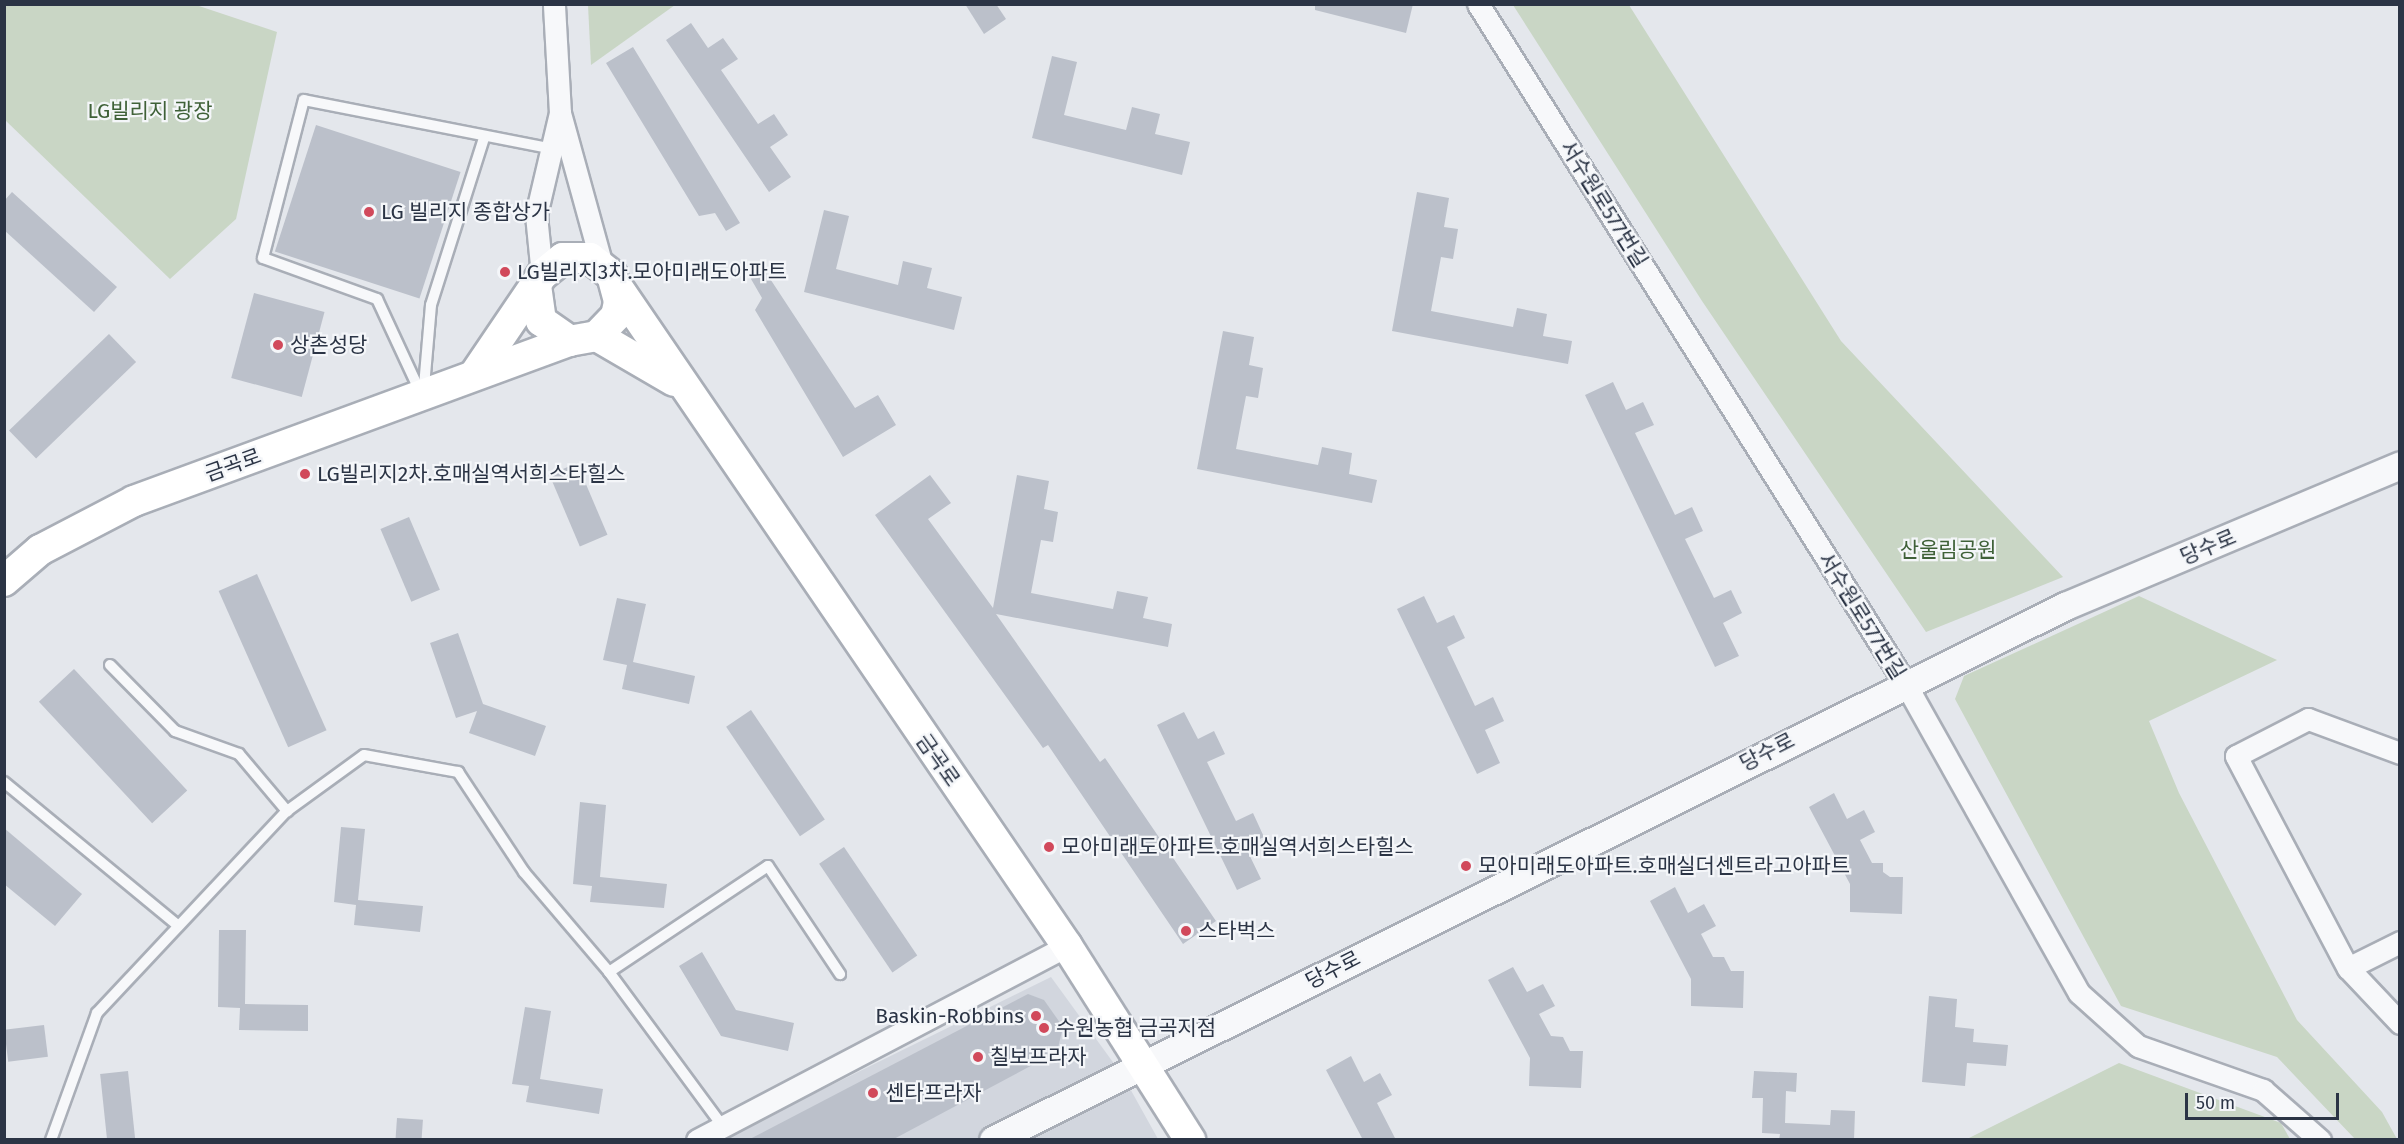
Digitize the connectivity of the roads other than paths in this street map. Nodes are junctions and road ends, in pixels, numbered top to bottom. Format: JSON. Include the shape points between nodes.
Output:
{"nodes":[{"id":1,"x":555,"y":4,"type":"edge"},
{"id":2,"x":1478,"y":4,"type":"edge"},
{"id":3,"x":560,"y":113,"type":"junction"},
{"id":4,"x":484,"y":138,"type":"junction"},
{"id":5,"x":549,"y":148,"type":"junction"},
{"id":6,"x":610,"y":276,"type":"junction"},
{"id":7,"x":538,"y":281,"type":"junction"},
{"id":8,"x":583,"y":338,"type":"junction"},
{"id":9,"x":475,"y":374,"type":"junction"},
{"id":10,"x":679,"y":384,"type":"junction"},
{"id":11,"x":423,"y":398,"type":"junction"},
{"id":12,"x":2400,"y":465,"type":"edge"},
{"id":13,"x":4,"y":581,"type":"edge"},
{"id":14,"x":111,"y":665,"type":"dead end"},
{"id":15,"x":1905,"y":684,"type":"junction"},
{"id":16,"x":2400,"y":753,"type":"edge"},
{"id":17,"x":4,"y":782,"type":"edge"},
{"id":18,"x":287,"y":811,"type":"junction"},
{"id":19,"x":176,"y":924,"type":"junction"},
{"id":20,"x":2400,"y":942,"type":"edge"},
{"id":21,"x":1067,"y":946,"type":"junction"},
{"id":22,"x":2348,"y":968,"type":"junction"},
{"id":23,"x":609,"y":972,"type":"junction"},
{"id":24,"x":840,"y":974,"type":"dead end"},
{"id":25,"x":2400,"y":1023,"type":"edge"},
{"id":26,"x":1146,"y":1064,"type":"junction"},
{"id":27,"x":725,"y":1132,"type":"edge"},
{"id":28,"x":51,"y":1140,"type":"edge"},
{"id":29,"x":697,"y":1140,"type":"edge"},
{"id":30,"x":993,"y":1140,"type":"edge"},
{"id":31,"x":1190,"y":1140,"type":"edge"},
{"id":32,"x":2320,"y":1140,"type":"edge"}],
"edges":[{"from":1,"to":3,"type":"street"},
{"from":2,"to":15,"type":"street","name":"서수원로577번길"},
{"from":3,"to":5,"type":"street"},
{"from":3,"to":6,"type":"street"},
{"from":4,"to":5,"type":"lane"},
{"from":4,"to":11,"type":"lane","via":[[431,305]]},
{"from":4,"to":11,"type":"lane","via":[[304,100],[263,258],[376,299]]},
{"from":5,"to":7,"type":"street","via":[[536,215]]},
{"from":6,"to":7,"type":"main road","via":[[576,256],[557,262]]},
{"from":6,"to":8,"type":"main road","via":[[616,316]]},
{"from":6,"to":10,"type":"main road","name":"금곡로"},
{"from":7,"to":8,"type":"main road","via":[[541,321]]},
{"from":7,"to":9,"type":"main road"},
{"from":8,"to":9,"type":"main road","name":"금곡로"},
{"from":8,"to":10,"type":"main road","name":"금곡로"},
{"from":9,"to":11,"type":"main road","name":"금곡로"},
{"from":10,"to":21,"type":"main road","name":"금곡로"},
{"from":11,"to":13,"type":"main road","name":"금곡로","via":[[134,501],[40,550]]},
{"from":12,"to":15,"type":"street","name":"당수로","via":[[2065,606]]},
{"from":14,"to":18,"type":"lane","via":[[175,731],[239,754]]},
{"from":15,"to":26,"type":"street","name":"당수로"},
{"from":15,"to":32,"type":"street","name":"서수원로577번길","via":[[2079,993],[2138,1046],[2263,1090]]},
{"from":16,"to":22,"type":"street","via":[[2308,719],[2236,756]]},
{"from":17,"to":19,"type":"lane"},
{"from":18,"to":19,"type":"lane"},
{"from":18,"to":23,"type":"lane","via":[[364,755],[458,772],[524,872]]},
{"from":19,"to":28,"type":"lane","via":[[97,1012]]},
{"from":20,"to":22,"type":"street"},
{"from":21,"to":26,"type":"main road","name":"금곡로"},
{"from":21,"to":27,"type":"street"},
{"from":22,"to":25,"type":"street"},
{"from":23,"to":24,"type":"lane","via":[[768,866]]},
{"from":23,"to":27,"type":"lane"},
{"from":26,"to":30,"type":"street","name":"당수로"},
{"from":26,"to":31,"type":"main road","name":"금곡로"},
{"from":27,"to":29,"type":"street"}]}
